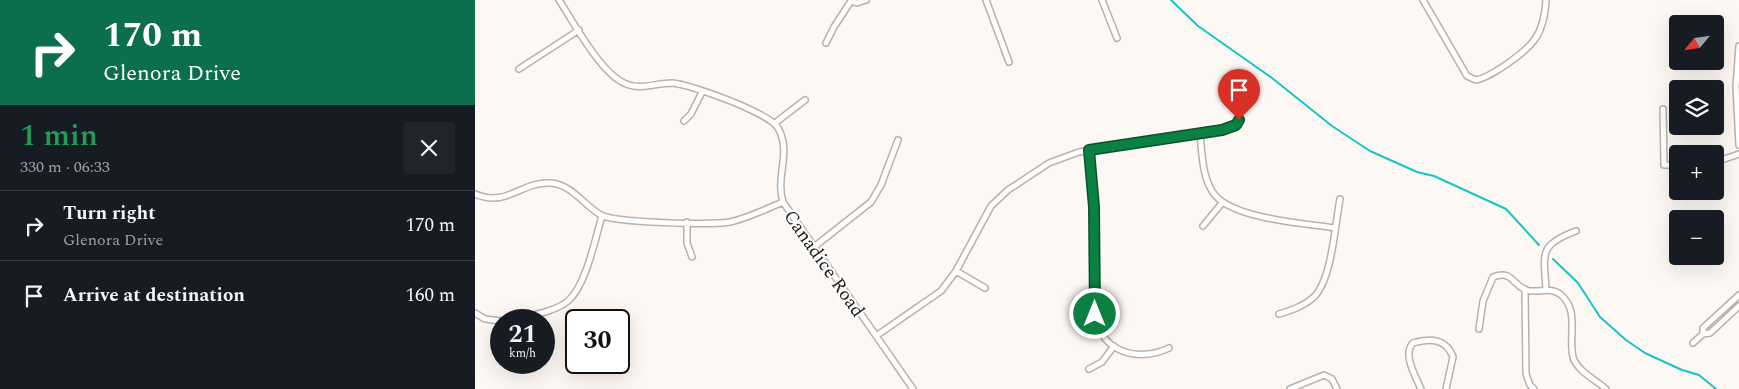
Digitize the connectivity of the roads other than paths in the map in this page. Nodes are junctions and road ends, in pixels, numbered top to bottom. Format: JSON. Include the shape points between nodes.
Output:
{"nodes":[{"id":1,"x":559,"y":0,"type":"edge"},
{"id":2,"x":866,"y":0,"type":"edge"},
{"id":3,"x":986,"y":0,"type":"edge"},
{"id":4,"x":1102,"y":0,"type":"edge"},
{"id":5,"x":1423,"y":0,"type":"edge"},
{"id":6,"x":1546,"y":0,"type":"edge"},
{"id":7,"x":851,"y":1,"type":"edge"},
{"id":8,"x":579,"y":30,"type":"junction"},
{"id":9,"x":1117,"y":38,"type":"dead end"},
{"id":10,"x":826,"y":43,"type":"dead end"},
{"id":11,"x":1739,"y":46,"type":"edge"},
{"id":12,"x":1009,"y":62,"type":"dead end"},
{"id":13,"x":519,"y":69,"type":"dead end"},
{"id":14,"x":702,"y":92,"type":"junction"},
{"id":15,"x":805,"y":100,"type":"dead end"},
{"id":16,"x":1663,"y":109,"type":"dead end"},
{"id":17,"x":1239,"y":120,"type":"dead end"},
{"id":18,"x":684,"y":122,"type":"dead end"},
{"id":19,"x":775,"y":124,"type":"junction"},
{"id":20,"x":1200,"y":134,"type":"junction"},
{"id":21,"x":898,"y":140,"type":"dead end"},
{"id":22,"x":1739,"y":145,"type":"edge"},
{"id":23,"x":1089,"y":150,"type":"junction"},
{"id":24,"x":1739,"y":154,"type":"edge"},
{"id":25,"x":1724,"y":159,"type":"edge"},
{"id":26,"x":1669,"y":165,"type":"edge"},
{"id":27,"x":475,"y":194,"type":"edge"},
{"id":28,"x":1340,"y":199,"type":"dead end"},
{"id":29,"x":783,"y":202,"type":"junction"},
{"id":30,"x":1222,"y":203,"type":"junction"},
{"id":31,"x":602,"y":216,"type":"junction"},
{"id":32,"x":687,"y":222,"type":"junction"},
{"id":33,"x":1203,"y":226,"type":"dead end"},
{"id":34,"x":1335,"y":228,"type":"junction"},
{"id":35,"x":1576,"y":231,"type":"dead end"},
{"id":36,"x":814,"y":247,"type":"junction"},
{"id":37,"x":692,"y":257,"type":"dead end"},
{"id":38,"x":956,"y":271,"type":"junction"},
{"id":39,"x":985,"y":288,"type":"dead end"},
{"id":40,"x":1546,"y":289,"type":"junction"},
{"id":41,"x":1525,"y":290,"type":"junction"},
{"id":42,"x":1739,"y":295,"type":"edge"},
{"id":43,"x":1739,"y":306,"type":"edge"},
{"id":44,"x":549,"y":309,"type":"edge"},
{"id":45,"x":475,"y":313,"type":"edge"},
{"id":46,"x":1279,"y":314,"type":"dead end"},
{"id":47,"x":490,"y":320,"type":"edge"},
{"id":48,"x":1479,"y":329,"type":"dead end"},
{"id":49,"x":1703,"y":334,"type":"junction"},
{"id":50,"x":876,"y":336,"type":"junction"},
{"id":51,"x":1693,"y":343,"type":"dead end"},
{"id":52,"x":1114,"y":346,"type":"junction"},
{"id":53,"x":1169,"y":348,"type":"dead end"},
{"id":54,"x":1089,"y":369,"type":"dead end"},
{"id":55,"x":913,"y":389,"type":"edge"},
{"id":56,"x":1290,"y":389,"type":"edge"},
{"id":57,"x":1337,"y":389,"type":"edge"},
{"id":58,"x":1421,"y":389,"type":"edge"},
{"id":59,"x":1445,"y":389,"type":"edge"},
{"id":60,"x":1534,"y":389,"type":"edge"},
{"id":61,"x":1606,"y":389,"type":"edge"}],
"edges":[{"from":1,"to":8,"type":"street"},
{"from":2,"to":7,"type":"street"},
{"from":3,"to":12,"type":"street"},
{"from":4,"to":9,"type":"street"},
{"from":5,"to":6,"type":"street","via":[[1467,76],[1473,80],[1494,72],[1531,47],[1543,24]]},
{"from":7,"to":10,"type":"street"},
{"from":8,"to":13,"type":"street"},
{"from":8,"to":14,"type":"street","via":[[607,72],[623,83],[644,87],[673,83]]},
{"from":11,"to":22,"type":"street","via":[[1736,86]]},
{"from":14,"to":18,"type":"street"},
{"from":14,"to":19,"type":"street","via":[[757,112]]},
{"from":15,"to":19,"type":"street"},
{"from":16,"to":26,"type":"street","via":[[1664,165]]},
{"from":17,"to":20,"type":"street","via":[[1231,128]]},
{"from":19,"to":29,"type":"street","name":"Canadice Road","via":[[784,142],[779,185]]},
{"from":20,"to":23,"type":"street"},
{"from":20,"to":30,"type":"street","via":[[1209,185]]},
{"from":21,"to":36,"type":"street","via":[[871,202]]},
{"from":23,"to":38,"type":"street","via":[[1049,163],[995,202]]},
{"from":23,"to":52,"type":"street","via":[[1094,207],[1095,314],[1101,332]]},
{"from":24,"to":25,"type":"street"},
{"from":27,"to":31,"type":"street","via":[[497,199],[532,185],[556,184],[571,190]]},
{"from":28,"to":34,"type":"street"},
{"from":29,"to":32,"type":"street","via":[[728,222]]},
{"from":29,"to":36,"type":"street","name":"Canadice Road"},
{"from":30,"to":33,"type":"street"},
{"from":30,"to":34,"type":"street","via":[[1249,214]]},
{"from":31,"to":32,"type":"street","via":[[620,221]]},
{"from":31,"to":44,"type":"street","via":[[573,296]]},
{"from":32,"to":37,"type":"street","via":[[687,243]]},
{"from":34,"to":46,"type":"street","via":[[1326,276],[1320,290],[1306,303]]},
{"from":35,"to":40,"type":"street","via":[[1553,241],[1545,250]]},
{"from":36,"to":50,"type":"street","name":"Canadice Road"},
{"from":38,"to":39,"type":"street"},
{"from":38,"to":50,"type":"street","via":[[941,291]]},
{"from":40,"to":41,"type":"street"},
{"from":40,"to":61,"type":"street","via":[[1560,294],[1571,310],[1573,358],[1577,365]]},
{"from":41,"to":48,"type":"street","via":[[1508,276],[1493,278],[1483,300]]},
{"from":41,"to":60,"type":"street","via":[[1526,374]]},
{"from":42,"to":49,"type":"street","via":[[1703,328]]},
{"from":43,"to":49,"type":"street","via":[[1710,333]]},
{"from":45,"to":47,"type":"street"},
{"from":49,"to":51,"type":"street"},
{"from":50,"to":55,"type":"street","name":"Canadice Road"},
{"from":52,"to":53,"type":"street","via":[[1132,354],[1149,356]]},
{"from":52,"to":54,"type":"street","via":[[1101,362]]},
{"from":56,"to":57,"type":"street","via":[[1324,375],[1332,379]]},
{"from":58,"to":59,"type":"street","via":[[1409,348],[1413,343],[1439,340],[1446,344],[1453,357]]}]}
